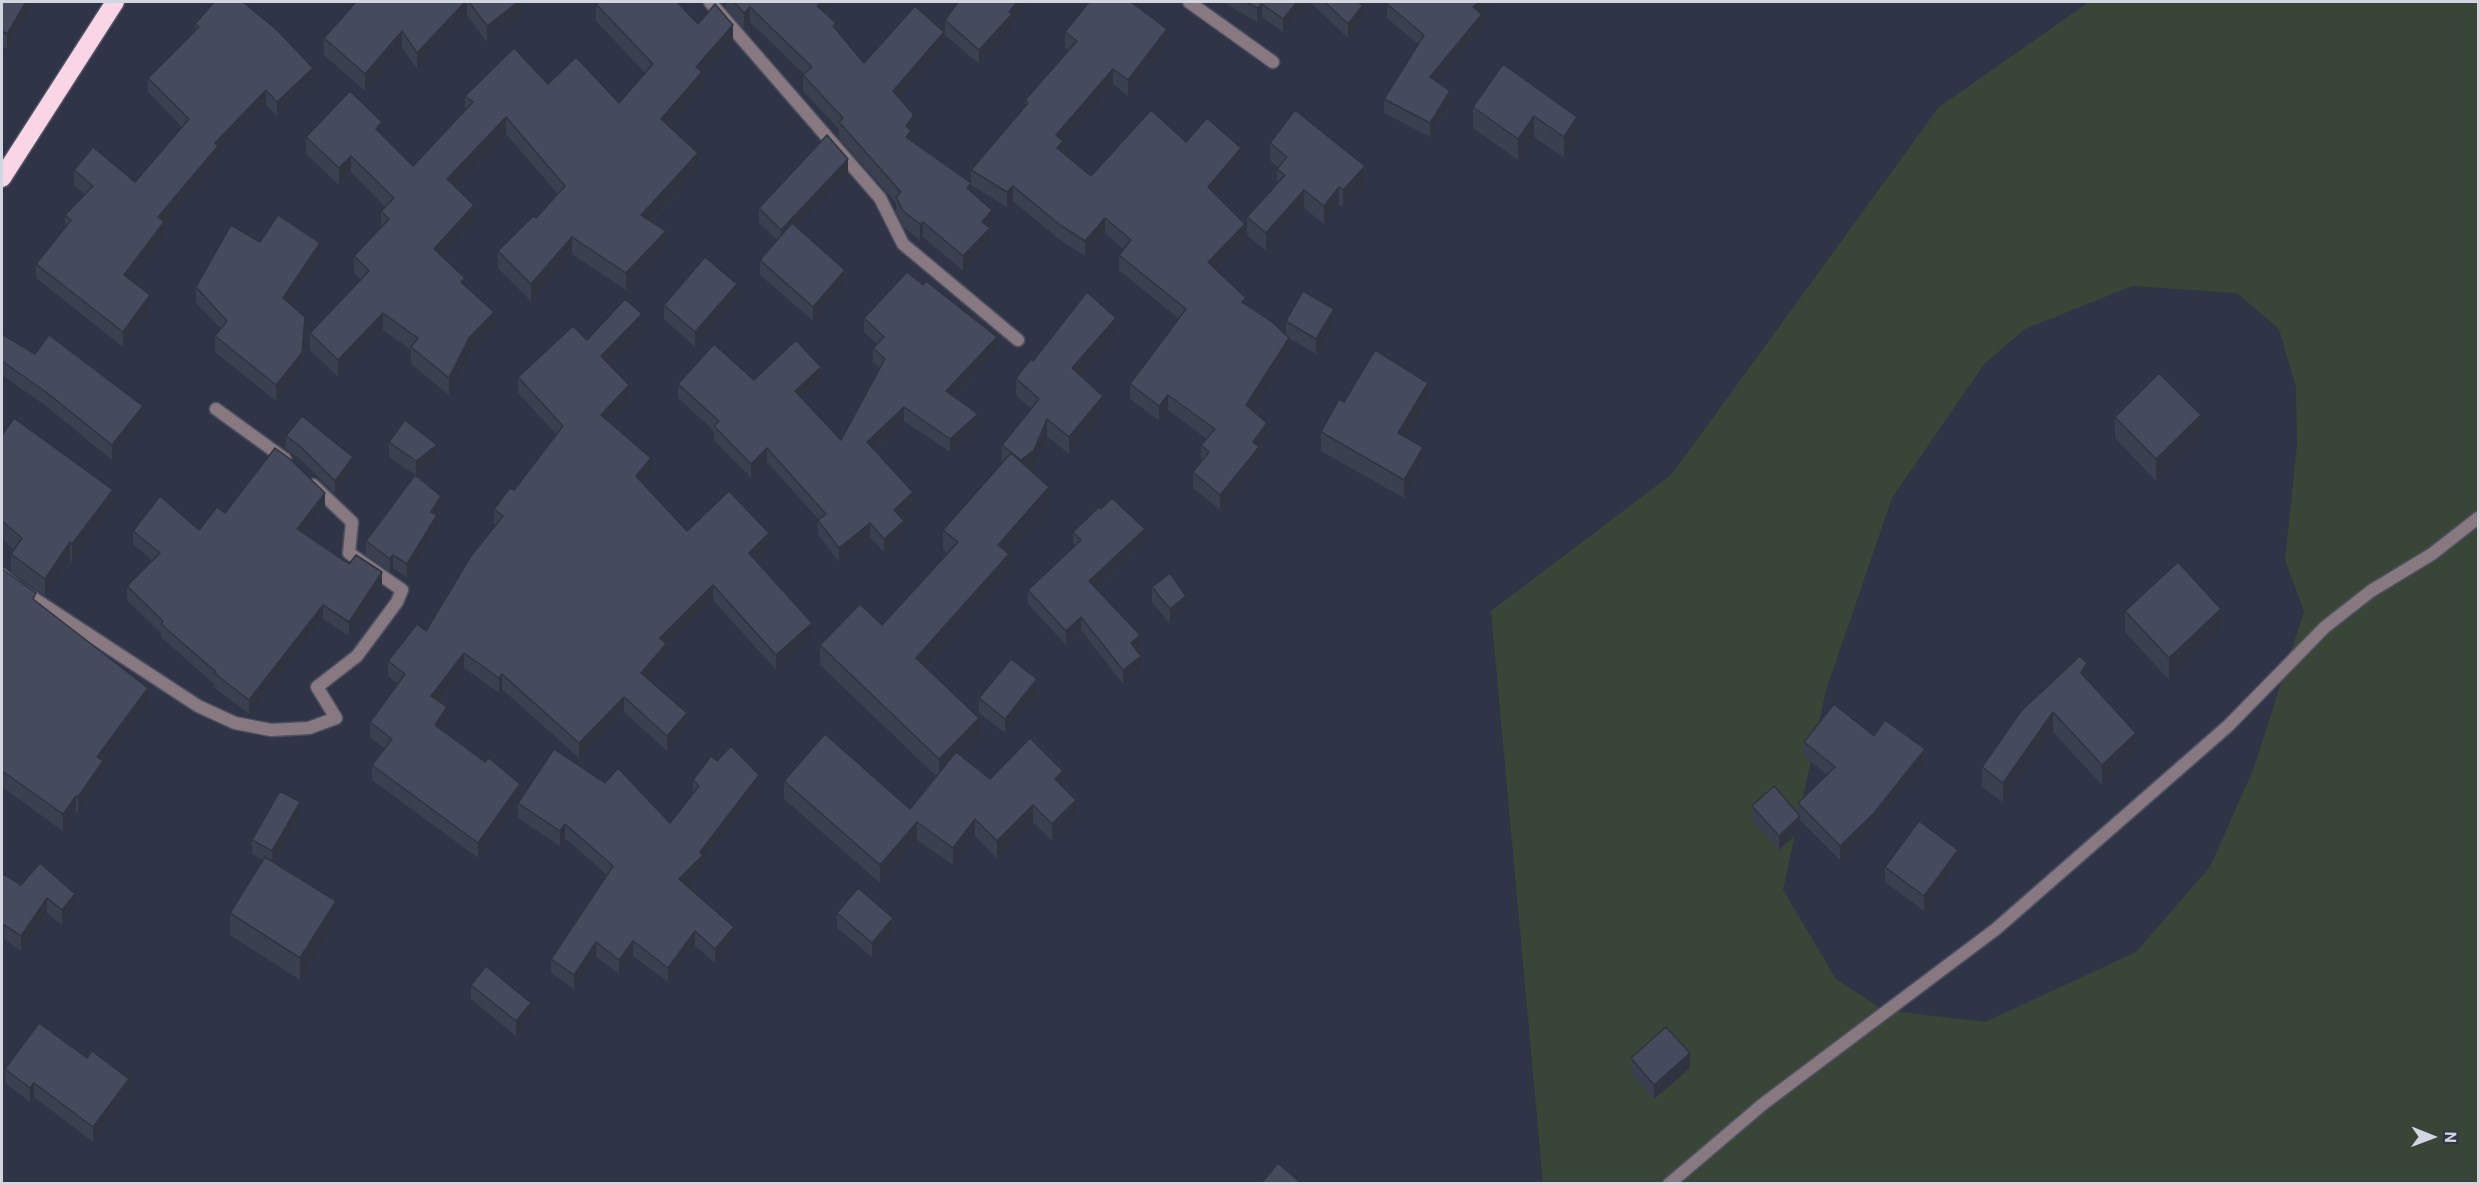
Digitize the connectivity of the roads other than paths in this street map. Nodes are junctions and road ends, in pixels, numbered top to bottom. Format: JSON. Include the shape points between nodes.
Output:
{"nodes":[{"id":1,"x":115,"y":2,"type":"edge"},
{"id":2,"x":710,"y":2,"type":"edge"},
{"id":3,"x":1189,"y":2,"type":"edge"},
{"id":4,"x":1273,"y":63,"type":"dead end"},
{"id":5,"x":2,"y":178,"type":"edge"},
{"id":6,"x":1018,"y":340,"type":"dead end"},
{"id":7,"x":216,"y":409,"type":"dead end"},
{"id":8,"x":2478,"y":518,"type":"edge"},
{"id":9,"x":2,"y":574,"type":"edge"},
{"id":10,"x":1669,"y":1184,"type":"edge"}],
"edges":[{"from":1,"to":5,"type":"highway"},
{"from":2,"to":6,"type":"street","via":[[880,198],[903,244]]},
{"from":3,"to":4,"type":"street"},
{"from":7,"to":9,"type":"street","via":[[298,469],[352,522],[350,554],[402,590],[357,656],[317,687],[336,718],[309,728],[271,730],[235,723],[198,706]]},
{"from":8,"to":10,"type":"street","via":[[2325,627],[2228,726],[1996,929],[1763,1104]]}]}
